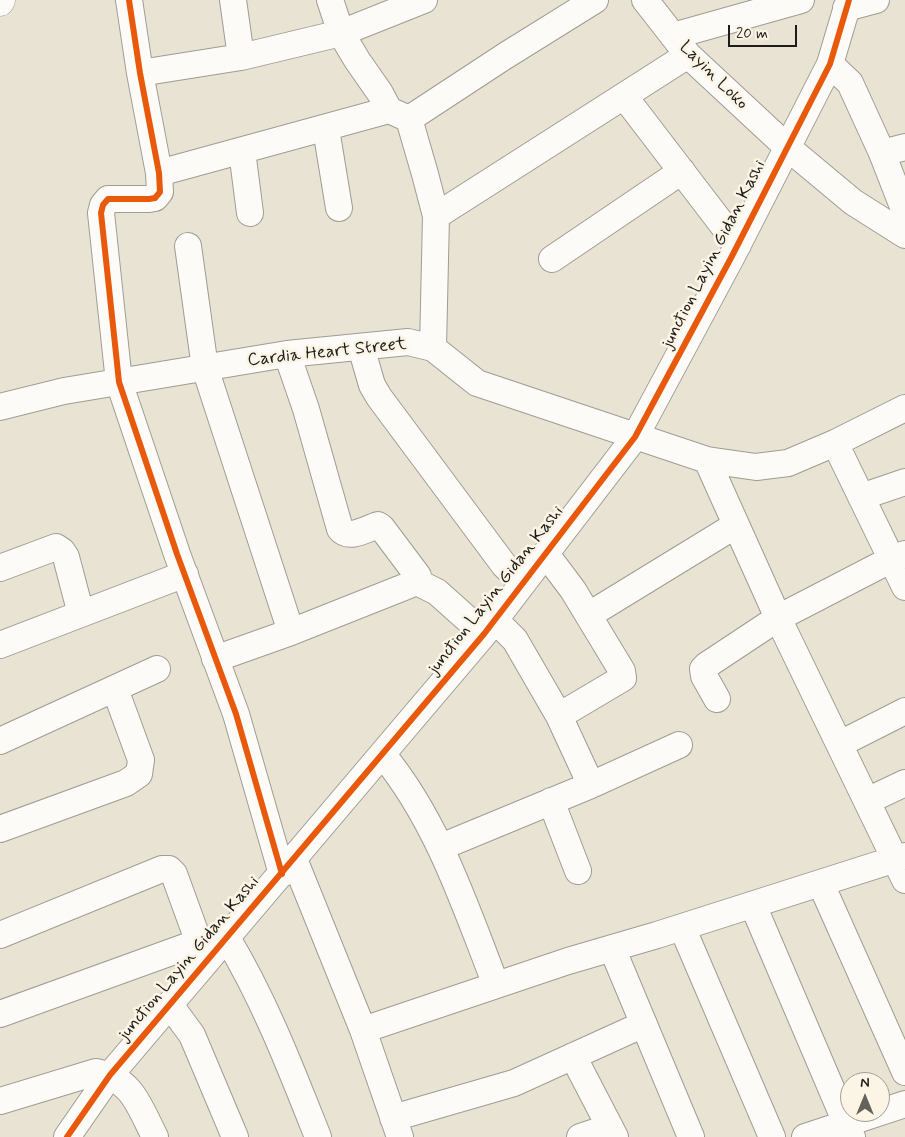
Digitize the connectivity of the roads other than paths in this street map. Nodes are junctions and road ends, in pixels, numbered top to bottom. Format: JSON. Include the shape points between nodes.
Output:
{"nodes":[{"id":1,"x":129,"y":0,"type":"edge"},
{"id":2,"x":233,"y":0,"type":"edge"},
{"id":3,"x":330,"y":0,"type":"edge"},
{"id":4,"x":424,"y":0,"type":"edge"},
{"id":5,"x":595,"y":0,"type":"edge"},
{"id":6,"x":645,"y":0,"type":"edge"},
{"id":7,"x":801,"y":0,"type":"edge"},
{"id":8,"x":876,"y":0,"type":"edge"},
{"id":9,"x":847,"y":4,"type":"edge"},
{"id":10,"x":341,"y":33,"type":"junction"},
{"id":11,"x":681,"y":46,"type":"junction"},
{"id":12,"x":241,"y":57,"type":"junction"},
{"id":13,"x":830,"y":64,"type":"junction"},
{"id":14,"x":140,"y":73,"type":"junction"},
{"id":15,"x":624,"y":96,"type":"junction"},
{"id":16,"x":399,"y":115,"type":"junction"},
{"id":17,"x":326,"y":128,"type":"junction"},
{"id":18,"x":787,"y":148,"type":"junction"},
{"id":19,"x":894,"y":150,"type":"edge"},
{"id":20,"x":242,"y":151,"type":"junction"},
{"id":21,"x":682,"y":171,"type":"junction"},
{"id":22,"x":159,"y":173,"type":"junction"},
{"id":23,"x":339,"y":208,"type":"dead end"},
{"id":24,"x":905,"y":212,"type":"edge"},
{"id":25,"x":250,"y":213,"type":"dead end"},
{"id":26,"x":436,"y":216,"type":"junction"},
{"id":27,"x":905,"y":235,"type":"edge"},
{"id":28,"x":738,"y":245,"type":"junction"},
{"id":29,"x":188,"y":246,"type":"dead end"},
{"id":30,"x":552,"y":259,"type":"dead end"},
{"id":31,"x":361,"y":347,"type":"junction"},
{"id":32,"x":433,"y":348,"type":"junction"},
{"id":33,"x":286,"y":354,"type":"junction"},
{"id":34,"x":205,"y":368,"type":"junction"},
{"id":35,"x":119,"y":382,"type":"junction"},
{"id":36,"x":0,"y":407,"type":"edge"},
{"id":37,"x":905,"y":408,"type":"edge"},
{"id":38,"x":636,"y":437,"type":"junction"},
{"id":39,"x":835,"y":443,"type":"junction"},
{"id":40,"x":707,"y":460,"type":"junction"},
{"id":41,"x":905,"y":482,"type":"edge"},
{"id":42,"x":861,"y":496,"type":"junction"},
{"id":43,"x":736,"y":524,"type":"junction"},
{"id":44,"x":546,"y":554,"type":"junction"},
{"id":45,"x":899,"y":556,"type":"edge"},
{"id":46,"x":0,"y":568,"type":"edge"},
{"id":47,"x":185,"y":574,"type":"junction"},
{"id":48,"x":417,"y":582,"type":"junction"},
{"id":49,"x":523,"y":583,"type":"junction"},
{"id":50,"x":905,"y":587,"type":"edge"},
{"id":51,"x":81,"y":614,"type":"junction"},
{"id":52,"x":589,"y":615,"type":"junction"},
{"id":53,"x":778,"y":618,"type":"junction"},
{"id":54,"x":490,"y":627,"type":"junction"},
{"id":55,"x":291,"y":632,"type":"junction"},
{"id":56,"x":0,"y":644,"type":"edge"},
{"id":57,"x":215,"y":659,"type":"junction"},
{"id":58,"x":156,"y":669,"type":"dead end"},
{"id":59,"x":115,"y":689,"type":"junction"},
{"id":60,"x":717,"y":699,"type":"dead end"},
{"id":61,"x":905,"y":711,"type":"edge"},
{"id":62,"x":560,"y":716,"type":"junction"},
{"id":63,"x":0,"y":741,"type":"edge"},
{"id":64,"x":840,"y":744,"type":"junction"},
{"id":65,"x":679,"y":745,"type":"dead end"},
{"id":66,"x":383,"y":755,"type":"junction"},
{"id":67,"x":905,"y":783,"type":"edge"},
{"id":68,"x":591,"y":785,"type":"junction"},
{"id":69,"x":551,"y":801,"type":"junction"},
{"id":70,"x":867,"y":801,"type":"junction"},
{"id":71,"x":0,"y":828,"type":"edge"},
{"id":72,"x":442,"y":847,"type":"junction"},
{"id":73,"x":902,"y":865,"type":"edge"},
{"id":74,"x":288,"y":867,"type":"junction"},
{"id":75,"x":578,"y":871,"type":"dead end"},
{"id":76,"x":821,"y":884,"type":"junction"},
{"id":77,"x":753,"y":905,"type":"junction"},
{"id":78,"x":682,"y":927,"type":"junction"},
{"id":79,"x":0,"y":934,"type":"edge"},
{"id":80,"x":227,"y":938,"type":"junction"},
{"id":81,"x":612,"y":948,"type":"junction"},
{"id":82,"x":203,"y":952,"type":"junction"},
{"id":83,"x":496,"y":985,"type":"junction"},
{"id":84,"x":170,"y":1005,"type":"junction"},
{"id":85,"x":0,"y":1014,"type":"edge"},
{"id":86,"x":644,"y":1024,"type":"junction"},
{"id":87,"x":363,"y":1030,"type":"junction"},
{"id":88,"x":573,"y":1056,"type":"junction"},
{"id":89,"x":905,"y":1072,"type":"edge"},
{"id":90,"x":110,"y":1075,"type":"junction"},
{"id":91,"x":0,"y":1100,"type":"edge"},
{"id":92,"x":905,"y":1104,"type":"edge"},
{"id":93,"x":397,"y":1127,"type":"edge"},
{"id":94,"x":849,"y":1130,"type":"edge"},
{"id":95,"x":613,"y":1132,"type":"edge"},
{"id":96,"x":74,"y":1133,"type":"edge"},
{"id":97,"x":156,"y":1137,"type":"edge"},
{"id":98,"x":235,"y":1137,"type":"edge"},
{"id":99,"x":318,"y":1137,"type":"edge"},
{"id":100,"x":580,"y":1137,"type":"edge"},
{"id":101,"x":691,"y":1137,"type":"edge"},
{"id":102,"x":772,"y":1137,"type":"edge"},
{"id":103,"x":805,"y":1137,"type":"edge"}],
"edges":[{"from":1,"to":14,"type":"street"},
{"from":2,"to":12,"type":"street"},
{"from":3,"to":10,"type":"street"},
{"from":4,"to":10,"type":"street"},
{"from":5,"to":16,"type":"street","via":[[505,56]]},
{"from":6,"to":11,"type":"street","name":"Layin Loko"},
{"from":7,"to":11,"type":"street"},
{"from":8,"to":9,"type":"street"},
{"from":9,"to":13,"type":"street","name":"junction Layin Gidan Kashi"},
{"from":10,"to":12,"type":"street"},
{"from":10,"to":16,"type":"street","via":[[356,60]]},
{"from":11,"to":15,"type":"street"},
{"from":11,"to":18,"type":"street","name":"Layin Loko"},
{"from":12,"to":14,"type":"street"},
{"from":13,"to":18,"type":"street","name":"junction Layin Gidan Kashi"},
{"from":13,"to":19,"type":"street","via":[[850,83]]},
{"from":14,"to":22,"type":"street"},
{"from":15,"to":21,"type":"street"},
{"from":15,"to":26,"type":"street"},
{"from":16,"to":17,"type":"street"},
{"from":16,"to":26,"type":"street","via":[[425,174]]},
{"from":17,"to":20,"type":"street"},
{"from":17,"to":23,"type":"street"},
{"from":18,"to":27,"type":"street","name":"Layin Loko","via":[[853,202]]},
{"from":18,"to":28,"type":"street","name":"junction Layin Gidan Kashi"},
{"from":19,"to":24,"type":"street"},
{"from":20,"to":22,"type":"street"},
{"from":20,"to":25,"type":"street"},
{"from":21,"to":28,"type":"street"},
{"from":21,"to":30,"type":"street"},
{"from":22,"to":35,"type":"street","via":[[160,192],[155,198],[108,199],[102,204]]},
{"from":26,"to":32,"type":"street"},
{"from":28,"to":38,"type":"street","name":"junction Layin Gidan Kashi"},
{"from":29,"to":34,"type":"street"},
{"from":31,"to":32,"type":"street","name":"Cardia Heart Street","via":[[408,342]]},
{"from":31,"to":33,"type":"street","name":"Cardia Heart Street"},
{"from":31,"to":49,"type":"street","via":[[372,385],[388,412],[504,565]]},
{"from":32,"to":38,"type":"street","name":"Cardia Heart Street","via":[[477,384]]},
{"from":33,"to":34,"type":"street","name":"Cardia Heart Street"},
{"from":33,"to":48,"type":"street","via":[[306,409],[340,529],[350,535],[378,525],[418,576]]},
{"from":34,"to":35,"type":"street","name":"Cardia Heart Street"},
{"from":34,"to":55,"type":"street"},
{"from":35,"to":36,"type":"street","name":"Cardia Heart Street","via":[[64,391]]},
{"from":35,"to":47,"type":"street"},
{"from":37,"to":39,"type":"street","name":"Cardia Heart Street"},
{"from":38,"to":40,"type":"street","name":"Cardia Heart Street"},
{"from":38,"to":44,"type":"street","name":"junction Layin Gidan Kashi"},
{"from":39,"to":40,"type":"street","name":"Cardia Heart Street","via":[[788,463],[756,467]]},
{"from":39,"to":42,"type":"street"},
{"from":40,"to":43,"type":"street"},
{"from":41,"to":42,"type":"street"},
{"from":42,"to":45,"type":"street"},
{"from":43,"to":52,"type":"street"},
{"from":43,"to":53,"type":"street"},
{"from":44,"to":49,"type":"street","name":"junction Layin Gidan Kashi"},
{"from":44,"to":52,"type":"street"},
{"from":45,"to":50,"type":"street"},
{"from":45,"to":53,"type":"street"},
{"from":46,"to":51,"type":"street","via":[[56,547],[66,557]]},
{"from":47,"to":51,"type":"street"},
{"from":47,"to":57,"type":"street"},
{"from":48,"to":54,"type":"street"},
{"from":48,"to":55,"type":"street"},
{"from":49,"to":54,"type":"street","name":"junction Layin Gidan Kashi"},
{"from":51,"to":56,"type":"street"},
{"from":52,"to":62,"type":"street","via":[[623,678]]},
{"from":53,"to":60,"type":"street","via":[[703,669]]},
{"from":53,"to":64,"type":"street"},
{"from":54,"to":62,"type":"street","via":[[515,640]]},
{"from":54,"to":66,"type":"street","name":"junction Layin Gidan Kashi"},
{"from":55,"to":57,"type":"street"},
{"from":57,"to":74,"type":"street"},
{"from":58,"to":59,"type":"street"},
{"from":59,"to":63,"type":"street"},
{"from":59,"to":71,"type":"street","via":[[140,760],[139,774],[126,783]]},
{"from":61,"to":64,"type":"street"},
{"from":62,"to":68,"type":"street"},
{"from":64,"to":70,"type":"street"},
{"from":65,"to":68,"type":"street"},
{"from":66,"to":72,"type":"street","via":[[402,778]]},
{"from":66,"to":74,"type":"street","name":"junction Layin Gidan Kashi"},
{"from":67,"to":70,"type":"street"},
{"from":68,"to":69,"type":"street"},
{"from":69,"to":72,"type":"street"},
{"from":69,"to":75,"type":"street"},
{"from":70,"to":73,"type":"street"},
{"from":72,"to":83,"type":"street"},
{"from":73,"to":76,"type":"street"},
{"from":74,"to":80,"type":"street","name":"junction Layin Gidan Kashi"},
{"from":74,"to":87,"type":"street"},
{"from":76,"to":77,"type":"street"},
{"from":76,"to":89,"type":"street"},
{"from":77,"to":78,"type":"street"},
{"from":77,"to":94,"type":"street"},
{"from":78,"to":81,"type":"street"},
{"from":78,"to":102,"type":"street"},
{"from":79,"to":82,"type":"street","via":[[162,869],[174,874]]},
{"from":80,"to":82,"type":"street","name":"junction Layin Gidan Kashi"},
{"from":80,"to":99,"type":"street","via":[[262,1002]]},
{"from":81,"to":83,"type":"street"},
{"from":81,"to":86,"type":"street"},
{"from":82,"to":84,"type":"street","name":"junction Layin Gidan Kashi"},
{"from":82,"to":85,"type":"street"},
{"from":83,"to":87,"type":"street"},
{"from":84,"to":90,"type":"street","name":"junction Layin Gidan Kashi"},
{"from":84,"to":98,"type":"street","via":[[192,1035]]},
{"from":86,"to":88,"type":"street"},
{"from":86,"to":101,"type":"street"},
{"from":87,"to":93,"type":"street"},
{"from":88,"to":93,"type":"street","via":[[514,1083]]},
{"from":88,"to":95,"type":"street"},
{"from":90,"to":91,"type":"street","via":[[96,1072]]},
{"from":90,"to":96,"type":"street","name":"junction Layin Gidan Kashi"},
{"from":90,"to":97,"type":"street","via":[[128,1087]]},
{"from":92,"to":94,"type":"street"},
{"from":94,"to":103,"type":"street"},
{"from":95,"to":100,"type":"street"}]}
